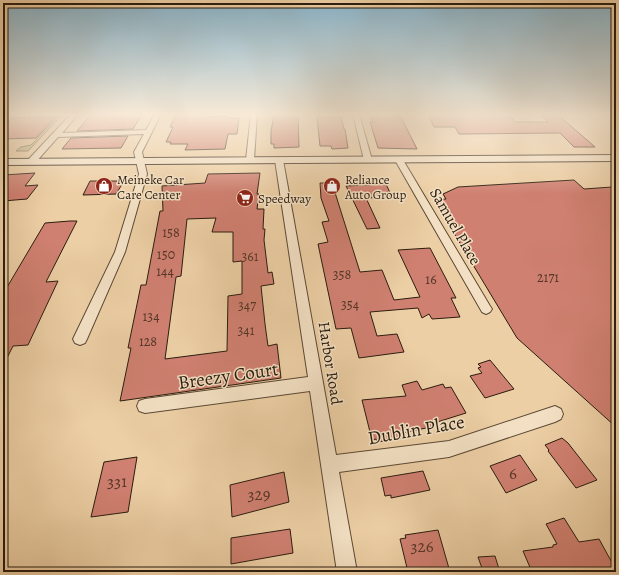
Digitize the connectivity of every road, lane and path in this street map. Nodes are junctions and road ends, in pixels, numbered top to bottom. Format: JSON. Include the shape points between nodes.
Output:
{"nodes":[{"id":1,"x":51,"y":141,"type":"edge"},
{"id":2,"x":144,"y":141,"type":"edge"},
{"id":3,"x":252,"y":141,"type":"edge"},
{"id":4,"x":363,"y":141,"type":"edge"},
{"id":5,"x":616,"y":158,"type":"edge"},
{"id":6,"x":250,"y":160,"type":"junction"},
{"id":7,"x":279,"y":160,"type":"junction"},
{"id":8,"x":368,"y":160,"type":"junction"},
{"id":9,"x":399,"y":160,"type":"junction"},
{"id":10,"x":3,"y":162,"type":"edge"},
{"id":11,"x":31,"y":162,"type":"junction"},
{"id":12,"x":141,"y":162,"type":"junction"},
{"id":13,"x":486,"y":309,"type":"dead end"},
{"id":14,"x":80,"y":339,"type":"dead end"},
{"id":15,"x":316,"y":383,"type":"junction"},
{"id":16,"x":145,"y":406,"type":"dead end"},
{"id":17,"x":555,"y":414,"type":"dead end"},
{"id":18,"x":329,"y":465,"type":"junction"},
{"id":19,"x":347,"y":572,"type":"edge"}],
"edges":[{"from":1,"to":11,"type":"street"},
{"from":2,"to":12,"type":"street","via":[[138,152]]},
{"from":3,"to":6,"type":"street"},
{"from":4,"to":8,"type":"street"},
{"from":5,"to":9,"type":"main road"},
{"from":6,"to":7,"type":"main road"},
{"from":6,"to":12,"type":"main road"},
{"from":7,"to":8,"type":"main road"},
{"from":7,"to":15,"type":"street","name":"Harbor Road"},
{"from":8,"to":9,"type":"main road"},
{"from":9,"to":13,"type":"street","name":"Samuel Place"},
{"from":10,"to":11,"type":"main road"},
{"from":11,"to":12,"type":"main road"},
{"from":12,"to":14,"type":"street","via":[[143,174],[120,252]]},
{"from":15,"to":16,"type":"street","name":"Breezy Court"},
{"from":15,"to":18,"type":"street","name":"Harbor Road"},
{"from":17,"to":18,"type":"street","name":"Dublin Place","via":[[449,449]]},
{"from":18,"to":19,"type":"street","name":"Harbor Road"}]}
